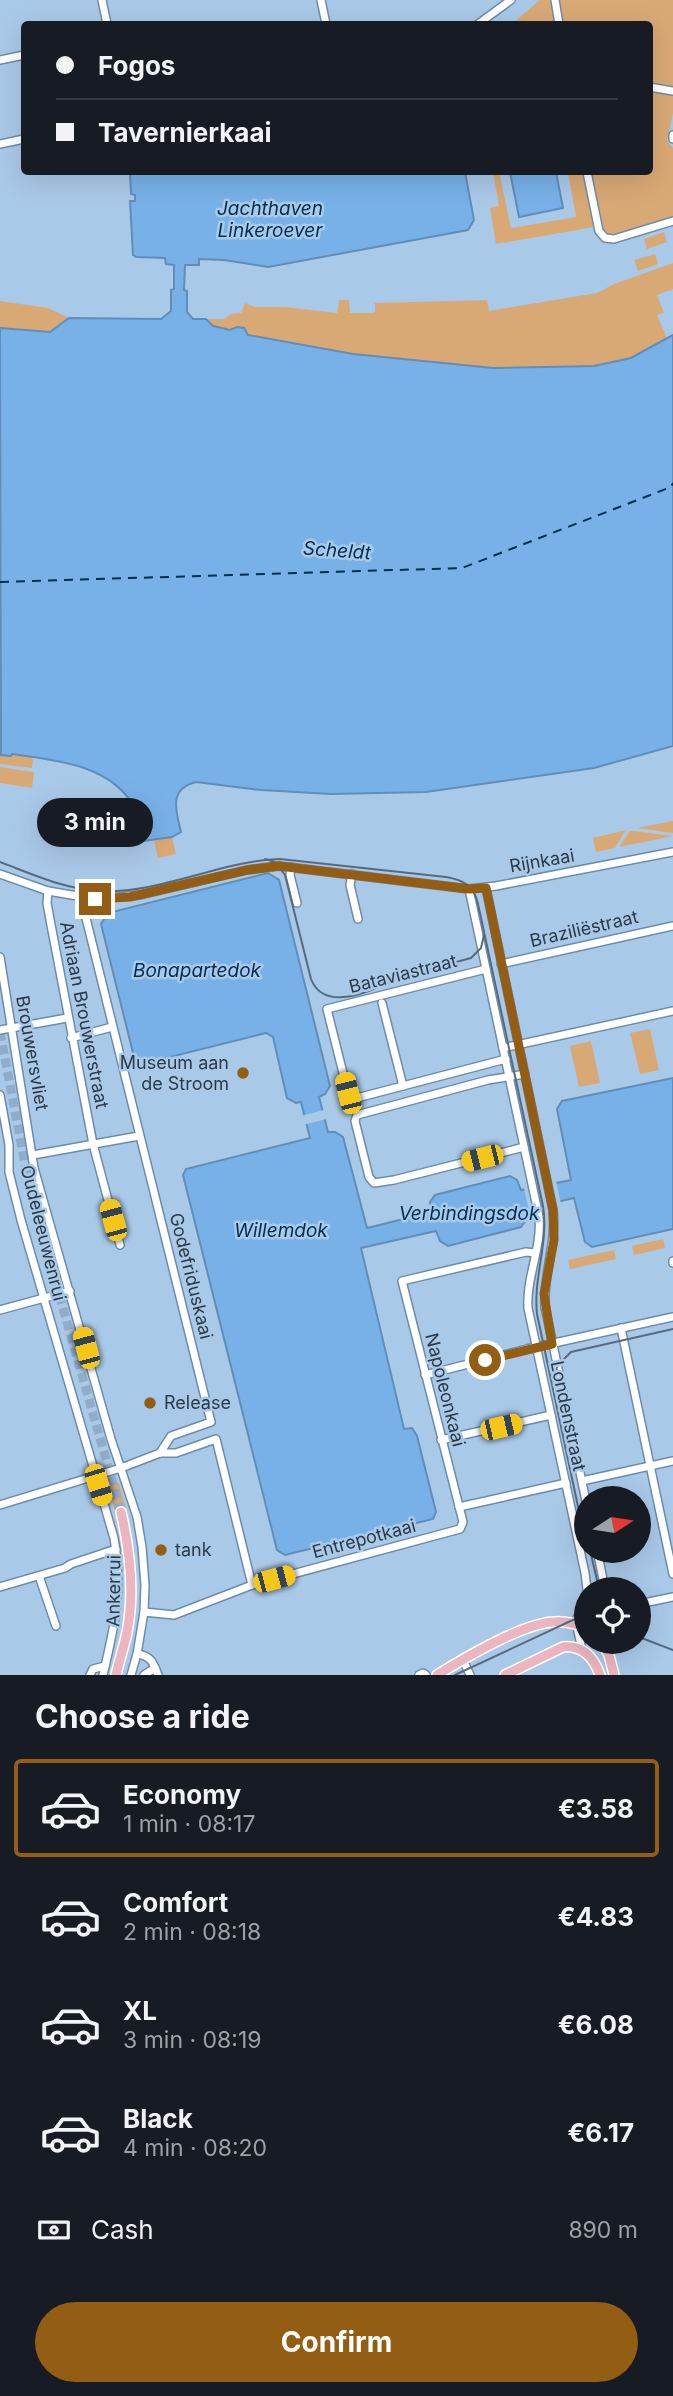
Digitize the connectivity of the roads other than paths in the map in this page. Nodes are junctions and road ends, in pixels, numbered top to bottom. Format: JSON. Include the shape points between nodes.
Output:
{"nodes":[{"id":1,"x":102,"y":0,"type":"edge"},
{"id":2,"x":321,"y":0,"type":"edge"},
{"id":3,"x":511,"y":0,"type":"edge"},
{"id":4,"x":555,"y":0,"type":"edge"},
{"id":5,"x":106,"y":21,"type":"edge"},
{"id":6,"x":325,"y":21,"type":"edge"},
{"id":7,"x":482,"y":21,"type":"edge"},
{"id":8,"x":558,"y":21,"type":"edge"},
{"id":9,"x":21,"y":56,"type":"edge"},
{"id":10,"x":0,"y":60,"type":"edge"},
{"id":11,"x":653,"y":88,"type":"edge"},
{"id":12,"x":673,"y":91,"type":"edge"},
{"id":13,"x":21,"y":140,"type":"edge"},
{"id":14,"x":0,"y":144,"type":"edge"},
{"id":15,"x":588,"y":175,"type":"edge"},
{"id":16,"x":673,"y":221,"type":"edge"},
{"id":17,"x":673,"y":852,"type":"edge"},
{"id":18,"x":291,"y":867,"type":"junction"},
{"id":19,"x":0,"y":874,"type":"edge"},
{"id":20,"x":352,"y":874,"type":"junction"},
{"id":21,"x":486,"y":888,"type":"junction"},
{"id":22,"x":469,"y":889,"type":"junction"},
{"id":23,"x":48,"y":891,"type":"junction"},
{"id":24,"x":81,"y":898,"type":"junction"},
{"id":25,"x":297,"y":904,"type":"dead end"},
{"id":26,"x":358,"y":919,"type":"dead end"},
{"id":27,"x":673,"y":926,"type":"edge"},
{"id":28,"x":0,"y":957,"type":"edge"},
{"id":29,"x":501,"y":964,"type":"junction"},
{"id":30,"x":486,"y":969,"type":"junction"},
{"id":31,"x":382,"y":1003,"type":"dead end"},
{"id":32,"x":673,"y":1011,"type":"edge"},
{"id":33,"x":67,"y":1017,"type":"junction"},
{"id":34,"x":12,"y":1027,"type":"junction"},
{"id":35,"x":112,"y":1027,"type":"junction"},
{"id":36,"x":0,"y":1030,"type":"edge"},
{"id":37,"x":71,"y":1038,"type":"junction"},
{"id":38,"x":518,"y":1045,"type":"junction"},
{"id":39,"x":503,"y":1048,"type":"junction"},
{"id":40,"x":506,"y":1059,"type":"junction"},
{"id":41,"x":525,"y":1074,"type":"junction"},
{"id":42,"x":509,"y":1077,"type":"junction"},
{"id":43,"x":403,"y":1086,"type":"junction"},
{"id":44,"x":0,"y":1095,"type":"edge"},
{"id":45,"x":139,"y":1136,"type":"junction"},
{"id":46,"x":93,"y":1144,"type":"junction"},
{"id":47,"x":524,"y":1147,"type":"junction"},
{"id":48,"x":33,"y":1155,"type":"junction"},
{"id":49,"x":9,"y":1159,"type":"junction"},
{"id":50,"x":0,"y":1161,"type":"edge"},
{"id":51,"x":120,"y":1245,"type":"dead end"},
{"id":52,"x":536,"y":1253,"type":"junction"},
{"id":53,"x":70,"y":1291,"type":"junction"},
{"id":54,"x":43,"y":1298,"type":"junction"},
{"id":55,"x":0,"y":1310,"type":"edge"},
{"id":56,"x":673,"y":1317,"type":"edge"},
{"id":57,"x":621,"y":1328,"type":"junction"},
{"id":58,"x":552,"y":1344,"type":"junction"},
{"id":59,"x":536,"y":1347,"type":"junction"},
{"id":60,"x":425,"y":1375,"type":"junction"},
{"id":61,"x":551,"y":1415,"type":"junction"},
{"id":62,"x":441,"y":1440,"type":"junction"},
{"id":63,"x":160,"y":1452,"type":"junction"},
{"id":64,"x":673,"y":1461,"type":"edge"},
{"id":65,"x":650,"y":1466,"type":"junction"},
{"id":66,"x":121,"y":1468,"type":"junction"},
{"id":67,"x":95,"y":1476,"type":"junction"},
{"id":68,"x":582,"y":1480,"type":"junction"},
{"id":69,"x":564,"y":1483,"type":"junction"},
{"id":70,"x":583,"y":1486,"type":"edge"},
{"id":71,"x":0,"y":1505,"type":"edge"},
{"id":72,"x":459,"y":1507,"type":"junction"},
{"id":73,"x":121,"y":1512,"type":"tunnel mouth"},
{"id":74,"x":116,"y":1549,"type":"junction"},
{"id":75,"x":673,"y":1574,"type":"edge"},
{"id":76,"x":39,"y":1576,"type":"junction"},
{"id":77,"x":584,"y":1577,"type":"edge"},
{"id":78,"x":252,"y":1585,"type":"junction"},
{"id":79,"x":0,"y":1587,"type":"edge"},
{"id":80,"x":673,"y":1597,"type":"edge"},
{"id":81,"x":651,"y":1602,"type":"edge"},
{"id":82,"x":144,"y":1612,"type":"junction"},
{"id":83,"x":574,"y":1614,"type":"edge"},
{"id":84,"x":556,"y":1621,"type":"junction"},
{"id":85,"x":574,"y":1624,"type":"edge"},
{"id":86,"x":56,"y":1626,"type":"dead end"},
{"id":87,"x":574,"y":1640,"type":"edge"},
{"id":88,"x":564,"y":1647,"type":"junction"},
{"id":89,"x":574,"y":1649,"type":"edge"},
{"id":90,"x":137,"y":1654,"type":"junction"},
{"id":91,"x":586,"y":1654,"type":"edge"},
{"id":92,"x":608,"y":1654,"type":"edge"},
{"id":93,"x":463,"y":1660,"type":"junction"},
{"id":94,"x":105,"y":1666,"type":"junction"},
{"id":95,"x":157,"y":1671,"type":"edge"},
{"id":96,"x":90,"y":1675,"type":"edge"},
{"id":97,"x":103,"y":1675,"type":"edge"},
{"id":98,"x":116,"y":1675,"type":"edge"},
{"id":99,"x":131,"y":1675,"type":"edge"},
{"id":100,"x":144,"y":1675,"type":"edge"},
{"id":101,"x":419,"y":1675,"type":"edge"},
{"id":102,"x":426,"y":1675,"type":"edge"},
{"id":103,"x":437,"y":1675,"type":"edge"},
{"id":104,"x":470,"y":1675,"type":"edge"},
{"id":105,"x":505,"y":1675,"type":"edge"},
{"id":106,"x":600,"y":1675,"type":"edge"},
{"id":107,"x":614,"y":1675,"type":"edge"}],
"edges":[{"from":1,"to":5,"type":"street"},
{"from":2,"to":6,"type":"street"},
{"from":3,"to":7,"type":"street"},
{"from":4,"to":8,"type":"street"},
{"from":9,"to":10,"type":"street"},
{"from":11,"to":12,"type":"street"},
{"from":13,"to":14,"type":"street"},
{"from":15,"to":16,"type":"street","via":[[598,231],[605,238]]},
{"from":17,"to":21,"type":"street","name":"Rijnkaai"},
{"from":18,"to":20,"type":"street","name":"Rijnkaai"},
{"from":18,"to":24,"type":"street","name":"Rijnkaai","via":[[247,870],[130,897]]},
{"from":18,"to":25,"type":"street"},
{"from":19,"to":23,"type":"street","name":"Rijnkaai"},
{"from":20,"to":22,"type":"street","name":"Rijnkaai"},
{"from":20,"to":26,"type":"street"},
{"from":21,"to":22,"type":"street","name":"Rijnkaai"},
{"from":21,"to":29,"type":"street","name":"Londenstraat"},
{"from":22,"to":30,"type":"street","name":"Londenstraat"},
{"from":23,"to":24,"type":"street","name":"Rijnkaai"},
{"from":23,"to":33,"type":"street","name":"Adriaan Brouwerstraat"},
{"from":24,"to":35,"type":"street","name":"Godefriduskaai"},
{"from":27,"to":29,"type":"street","name":"Braziliëstraat"},
{"from":28,"to":34,"type":"street","name":"Brouwersvliet"},
{"from":29,"to":38,"type":"street","name":"Londenstraat"},
{"from":30,"to":39,"type":"street","name":"Londenstraat"},
{"from":30,"to":43,"type":"street","name":"Bataviastraat","via":[[327,1009],[353,1099]]},
{"from":31,"to":43,"type":"street"},
{"from":32,"to":38,"type":"street"},
{"from":33,"to":34,"type":"street"},
{"from":33,"to":37,"type":"street","name":"Adriaan Brouwerstraat"},
{"from":34,"to":36,"type":"street"},
{"from":34,"to":48,"type":"street","name":"Brouwersvliet"},
{"from":35,"to":37,"type":"street"},
{"from":35,"to":45,"type":"street","name":"Godefriduskaai"},
{"from":37,"to":46,"type":"street","name":"Adriaan Brouwerstraat"},
{"from":38,"to":39,"type":"street"},
{"from":38,"to":41,"type":"street","name":"Londenstraat"},
{"from":39,"to":40,"type":"street","name":"Londenstraat"},
{"from":40,"to":42,"type":"street","name":"Londenstraat"},
{"from":40,"to":43,"type":"street"},
{"from":41,"to":42,"type":"street"},
{"from":41,"to":58,"type":"street","name":"Londenstraat","via":[[552,1204],[554,1240],[544,1294]]},
{"from":42,"to":47,"type":"street","name":"Londenstraat"},
{"from":42,"to":47,"type":"street","via":[[357,1115],[355,1121],[374,1183]]},
{"from":44,"to":49,"type":"street"},
{"from":45,"to":46,"type":"street"},
{"from":45,"to":63,"type":"street","name":"Godefriduskaai","via":[[211,1422],[171,1436]]},
{"from":46,"to":48,"type":"street"},
{"from":46,"to":51,"type":"street","name":"Adriaan Brouwerstraat"},
{"from":47,"to":52,"type":"street","name":"Londenstraat","via":[[537,1207]]},
{"from":48,"to":53,"type":"street","name":"Oudeleeuwenrui"},
{"from":49,"to":50,"type":"street"},
{"from":49,"to":54,"type":"street","name":"Oudeleeuwenrui"},
{"from":52,"to":59,"type":"street","name":"Londenstraat","via":[[528,1302]]},
{"from":52,"to":60,"type":"street","name":"Napoleonkaai","via":[[402,1281]]},
{"from":53,"to":54,"type":"street"},
{"from":53,"to":66,"type":"street","name":"Oudeleeuwenrui"},
{"from":54,"to":55,"type":"street"},
{"from":54,"to":67,"type":"street","name":"Oudeleeuwenrui"},
{"from":56,"to":57,"type":"street"},
{"from":57,"to":58,"type":"street"},
{"from":57,"to":65,"type":"street"},
{"from":58,"to":59,"type":"street"},
{"from":58,"to":68,"type":"street","name":"Londenstraat"},
{"from":59,"to":60,"type":"street"},
{"from":59,"to":61,"type":"street","name":"Londenstraat"},
{"from":60,"to":62,"type":"street","name":"Napoleonkaai"},
{"from":61,"to":62,"type":"street"},
{"from":61,"to":69,"type":"street","name":"Londenstraat"},
{"from":62,"to":72,"type":"street","name":"Napoleonkaai"},
{"from":63,"to":66,"type":"street"},
{"from":63,"to":78,"type":"street","via":[[176,1453],[216,1439]]},
{"from":64,"to":65,"type":"street"},
{"from":65,"to":68,"type":"street"},
{"from":65,"to":75,"type":"street"},
{"from":66,"to":67,"type":"street"},
{"from":66,"to":82,"type":"street","name":"Ankerrui","via":[[142,1547]]},
{"from":67,"to":71,"type":"street"},
{"from":67,"to":74,"type":"street","name":"Ankerrui"},
{"from":68,"to":70,"type":"street","name":"Londenstraat"},
{"from":69,"to":72,"type":"street"},
{"from":69,"to":77,"type":"street","name":"Londenstraat"},
{"from":72,"to":78,"type":"street","name":"Entrepotkaai","via":[[463,1525],[454,1532]]},
{"from":73,"to":98,"type":"main road","name":"Ankerrui","via":[[131,1595]]},
{"from":74,"to":76,"type":"street"},
{"from":74,"to":94,"type":"street","name":"Ankerrui","via":[[117,1610]]},
{"from":76,"to":79,"type":"street"},
{"from":76,"to":86,"type":"street"},
{"from":78,"to":82,"type":"street","via":[[174,1615]]},
{"from":80,"to":81,"type":"street"},
{"from":82,"to":90,"type":"street","name":"Ankerrui"},
{"from":83,"to":84,"type":"street"},
{"from":84,"to":85,"type":"main road"},
{"from":84,"to":93,"type":"main road","via":[[524,1630]]},
{"from":87,"to":88,"type":"street"},
{"from":88,"to":89,"type":"main road"},
{"from":88,"to":105,"type":"main road"},
{"from":90,"to":95,"type":"street","via":[[151,1659]]},
{"from":90,"to":99,"type":"street","name":"Ankerrui"},
{"from":91,"to":106,"type":"main road"},
{"from":92,"to":107,"type":"main road"},
{"from":93,"to":103,"type":"main road"},
{"from":93,"to":104,"type":"street"},
{"from":94,"to":96,"type":"street","via":[[93,1669]]},
{"from":94,"to":97,"type":"street","name":"Ankerrui"},
{"from":95,"to":100,"type":"street"},
{"from":101,"to":102,"type":"street"}]}
